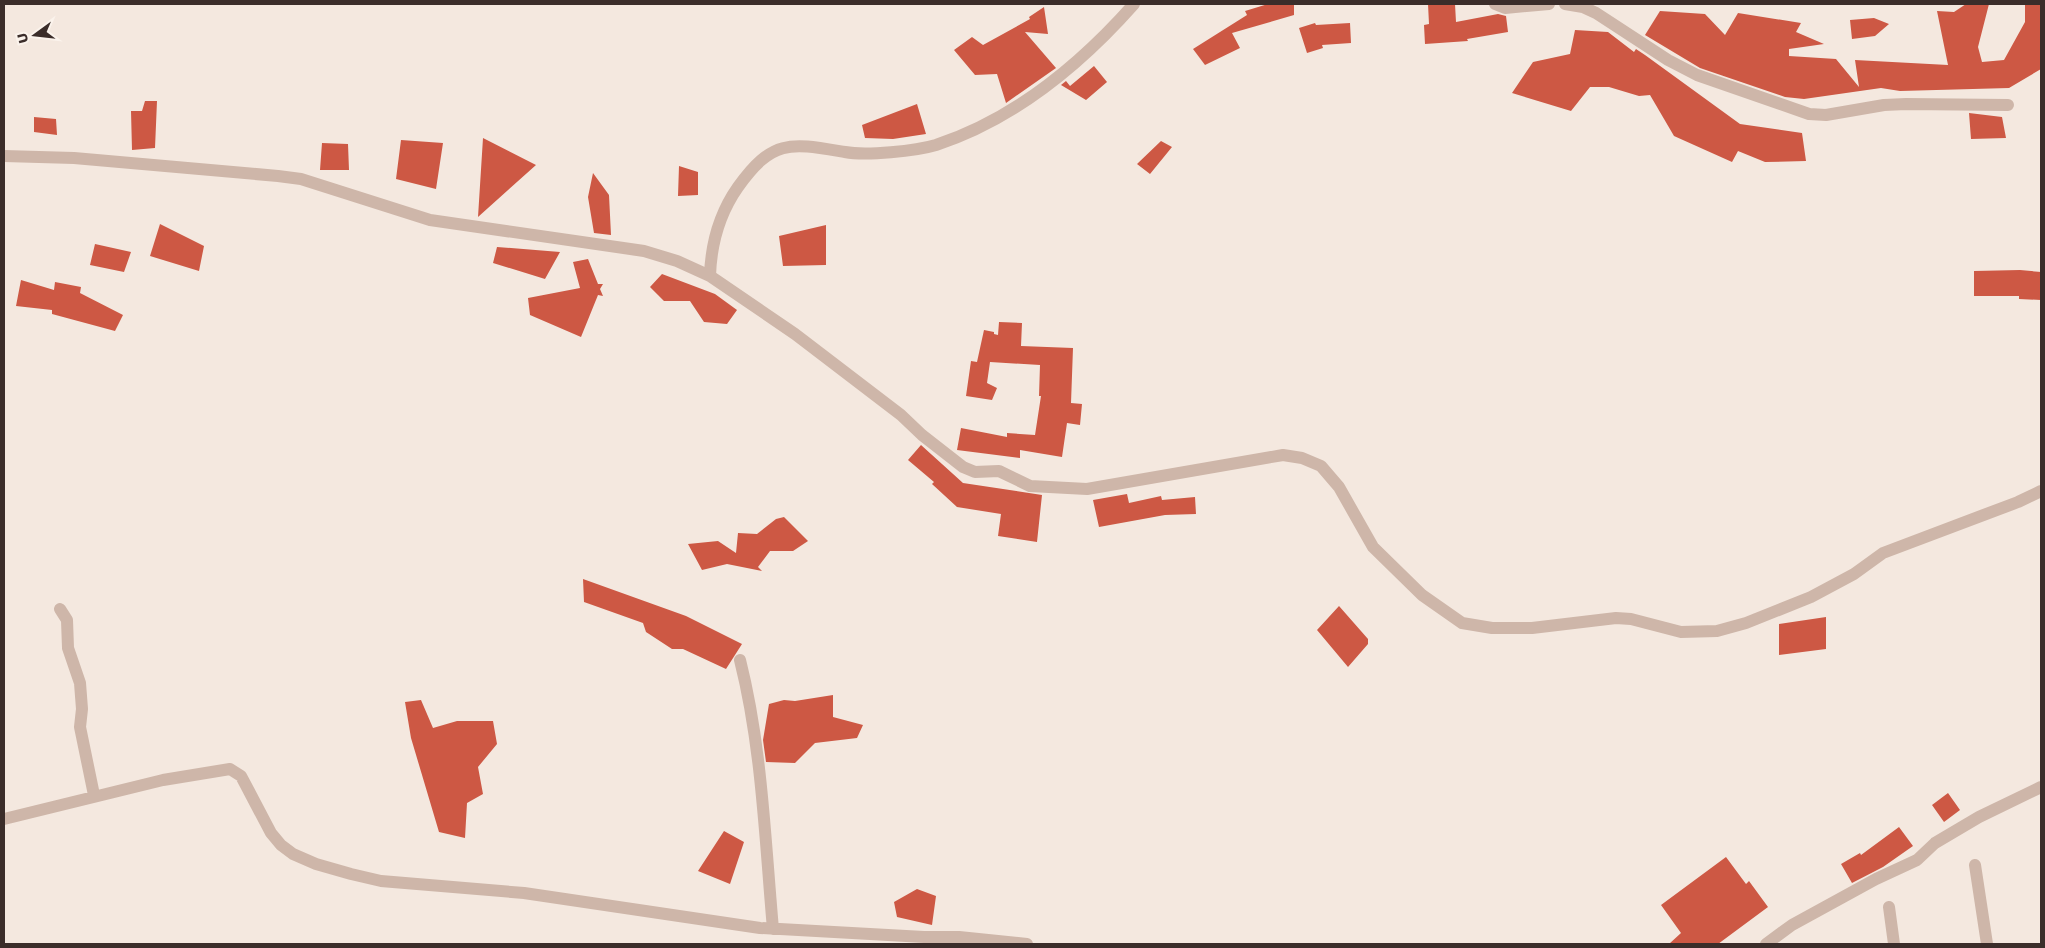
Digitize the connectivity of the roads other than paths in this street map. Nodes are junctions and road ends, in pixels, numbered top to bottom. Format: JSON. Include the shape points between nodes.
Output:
{"nodes":[{"id":1,"x":1134,"y":4,"type":"edge"},
{"id":2,"x":1494,"y":4,"type":"edge"},
{"id":3,"x":1549,"y":4,"type":"edge"},
{"id":4,"x":1564,"y":4,"type":"edge"},
{"id":5,"x":2008,"y":105,"type":"dead end"},
{"id":6,"x":4,"y":156,"type":"edge"},
{"id":7,"x":710,"y":276,"type":"junction"},
{"id":8,"x":2041,"y":491,"type":"edge"},
{"id":9,"x":60,"y":610,"type":"dead end"},
{"id":10,"x":740,"y":660,"type":"dead end"},
{"id":11,"x":2041,"y":787,"type":"edge"},
{"id":12,"x":94,"y":795,"type":"junction"},
{"id":13,"x":4,"y":819,"type":"edge"},
{"id":14,"x":1975,"y":865,"type":"dead end"},
{"id":15,"x":1889,"y":908,"type":"dead end"},
{"id":16,"x":773,"y":929,"type":"junction"},
{"id":17,"x":1027,"y":944,"type":"edge"},
{"id":18,"x":1766,"y":944,"type":"edge"},
{"id":19,"x":1894,"y":944,"type":"edge"},
{"id":20,"x":1987,"y":944,"type":"edge"}],
"edges":[{"from":1,"to":7,"type":"street","via":[[1062,75],[976,130],[932,146],[902,151],[847,153],[803,145],[781,147],[771,152],[745,177],[729,200],[713,240]]},
{"from":2,"to":3,"type":"street","via":[[1505,8]]},
{"from":4,"to":5,"type":"street","via":[[1583,7],[1697,75],[1809,114],[1826,115],[1906,104]]},
{"from":6,"to":7,"type":"street","via":[[74,158],[301,179],[430,220],[644,251],[677,260]]},
{"from":7,"to":8,"type":"street","via":[[795,334],[963,467],[975,472],[999,471],[1030,486],[1088,489],[1283,455],[1321,466],[1340,487],[1373,547],[1396,572],[1462,623],[1492,628],[1532,628],[1631,618],[1681,632],[1717,631],[1811,598],[1854,574],[1883,552]]},
{"from":9,"to":12,"type":"street","via":[[67,620],[68,648],[80,683],[80,727]]},
{"from":10,"to":16,"type":"street","via":[[746,682],[761,794]]},
{"from":11,"to":18,"type":"street","via":[[1979,817],[1935,843],[1917,860],[1792,925]]},
{"from":12,"to":13,"type":"street"},
{"from":12,"to":16,"type":"street","via":[[230,769],[241,776],[271,833],[281,845],[293,854],[351,874],[381,881],[524,893]]},
{"from":14,"to":20,"type":"street"},
{"from":15,"to":19,"type":"street"},
{"from":16,"to":17,"type":"street","via":[[959,937]]}]}
